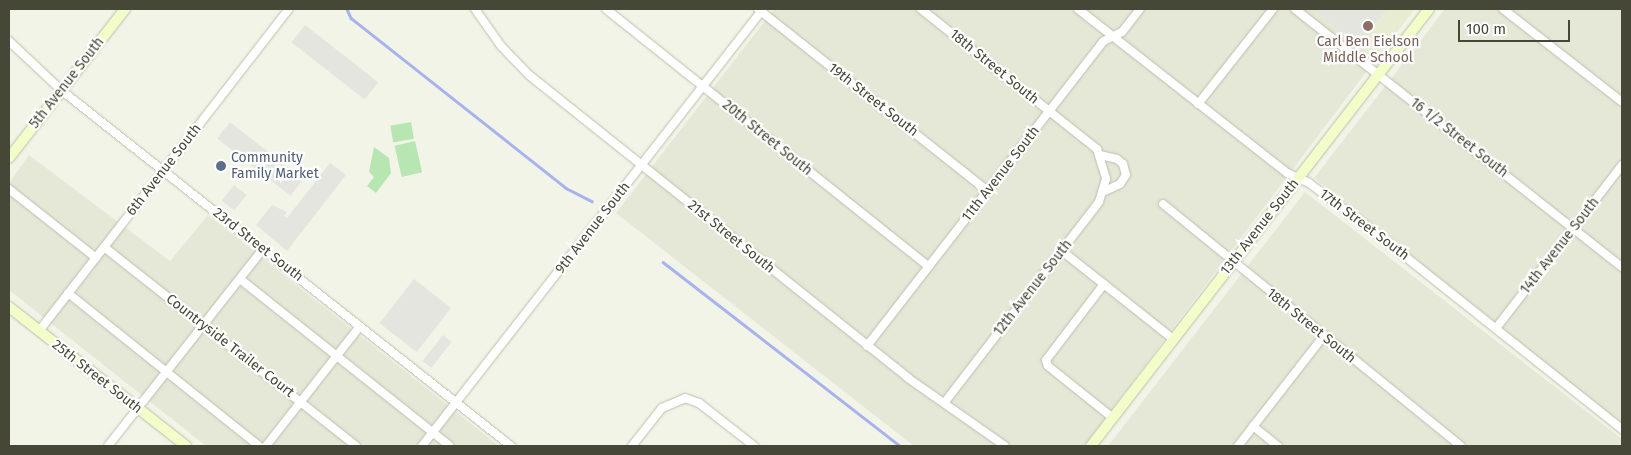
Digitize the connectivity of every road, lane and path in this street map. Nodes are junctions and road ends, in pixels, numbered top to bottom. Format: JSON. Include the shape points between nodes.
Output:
{"nodes":[{"id":1,"x":125,"y":9,"type":"edge"},
{"id":2,"x":289,"y":9,"type":"edge"},
{"id":3,"x":475,"y":9,"type":"edge"},
{"id":4,"x":606,"y":9,"type":"edge"},
{"id":5,"x":921,"y":9,"type":"edge"},
{"id":6,"x":1078,"y":9,"type":"edge"},
{"id":7,"x":1140,"y":9,"type":"edge"},
{"id":8,"x":1273,"y":9,"type":"edge"},
{"id":9,"x":1296,"y":9,"type":"edge"},
{"id":10,"x":1429,"y":9,"type":"edge"},
{"id":11,"x":1503,"y":9,"type":"edge"},
{"id":12,"x":761,"y":10,"type":"edge"},
{"id":13,"x":1113,"y":37,"type":"junction"},
{"id":14,"x":9,"y":41,"type":"edge"},
{"id":15,"x":1379,"y":74,"type":"junction"},
{"id":16,"x":702,"y":87,"type":"junction"},
{"id":17,"x":62,"y":90,"type":"junction"},
{"id":18,"x":1622,"y":102,"type":"edge"},
{"id":19,"x":1198,"y":104,"type":"junction"},
{"id":20,"x":1049,"y":111,"type":"junction"},
{"id":21,"x":1100,"y":155,"type":"junction"},
{"id":22,"x":9,"y":158,"type":"edge"},
{"id":23,"x":1622,"y":165,"type":"edge"},
{"id":24,"x":641,"y":166,"type":"junction"},
{"id":25,"x":164,"y":170,"type":"junction"},
{"id":26,"x":1298,"y":178,"type":"junction"},
{"id":27,"x":9,"y":189,"type":"edge"},
{"id":28,"x":988,"y":191,"type":"junction"},
{"id":29,"x":1105,"y":191,"type":"junction"},
{"id":30,"x":1163,"y":204,"type":"dead end"},
{"id":31,"x":1573,"y":228,"type":"junction"},
{"id":32,"x":104,"y":247,"type":"junction"},
{"id":33,"x":263,"y":249,"type":"junction"},
{"id":34,"x":1062,"y":251,"type":"junction"},
{"id":35,"x":96,"y":258,"type":"junction"},
{"id":36,"x":1232,"y":263,"type":"junction"},
{"id":37,"x":929,"y":267,"type":"junction"},
{"id":38,"x":1622,"y":267,"type":"edge"},
{"id":39,"x":240,"y":279,"type":"junction"},
{"id":40,"x":1104,"y":284,"type":"junction"},
{"id":41,"x":68,"y":293,"type":"junction"},
{"id":42,"x":9,"y":307,"type":"edge"},
{"id":43,"x":204,"y":326,"type":"junction"},
{"id":44,"x":360,"y":326,"type":"junction"},
{"id":45,"x":1498,"y":328,"type":"junction"},
{"id":46,"x":39,"y":331,"type":"junction"},
{"id":47,"x":1323,"y":337,"type":"junction"},
{"id":48,"x":1173,"y":339,"type":"junction"},
{"id":49,"x":867,"y":346,"type":"junction"},
{"id":50,"x":336,"y":356,"type":"junction"},
{"id":51,"x":167,"y":372,"type":"junction"},
{"id":52,"x":300,"y":402,"type":"junction"},
{"id":53,"x":456,"y":402,"type":"junction"},
{"id":54,"x":945,"y":402,"type":"junction"},
{"id":55,"x":138,"y":408,"type":"junction"},
{"id":56,"x":1112,"y":418,"type":"junction"},
{"id":57,"x":1254,"y":426,"type":"junction"},
{"id":58,"x":1622,"y":429,"type":"edge"},
{"id":59,"x":433,"y":432,"type":"junction"},
{"id":60,"x":501,"y":443,"type":"edge"},
{"id":61,"x":108,"y":446,"type":"edge"},
{"id":62,"x":186,"y":446,"type":"edge"},
{"id":63,"x":259,"y":446,"type":"edge"},
{"id":64,"x":266,"y":446,"type":"edge"},
{"id":65,"x":356,"y":446,"type":"edge"},
{"id":66,"x":422,"y":446,"type":"edge"},
{"id":67,"x":450,"y":446,"type":"edge"},
{"id":68,"x":511,"y":446,"type":"edge"},
{"id":69,"x":632,"y":446,"type":"edge"},
{"id":70,"x":754,"y":446,"type":"edge"},
{"id":71,"x":1005,"y":446,"type":"edge"},
{"id":72,"x":1091,"y":446,"type":"edge"},
{"id":73,"x":1238,"y":446,"type":"edge"},
{"id":74,"x":1278,"y":446,"type":"edge"},
{"id":75,"x":1461,"y":446,"type":"edge"}],
"edges":[{"from":1,"to":17,"type":"main road","name":"5th Avenue South"},
{"from":2,"to":25,"type":"street","name":"6th Avenue South"},
{"from":3,"to":24,"type":"street","name":"21st Street South","via":[[501,46],[530,76]]},
{"from":4,"to":16,"type":"street","name":"20th Street South"},
{"from":5,"to":20,"type":"street","name":"18th Street South"},
{"from":6,"to":13,"type":"street","name":"17th Street South"},
{"from":7,"to":13,"type":"street","name":"11th Avenue South","via":[[1122,32]]},
{"from":8,"to":19,"type":"street"},
{"from":9,"to":15,"type":"street","name":"16 1/2 Street South"},
{"from":10,"to":15,"type":"main road","name":"13th Avenue South"},
{"from":11,"to":18,"type":"street"},
{"from":12,"to":16,"type":"street","name":"9th Avenue South"},
{"from":12,"to":28,"type":"street","name":"19th Street South"},
{"from":13,"to":19,"type":"street","name":"17th Street South"},
{"from":13,"to":20,"type":"street","name":"11th Avenue South","via":[[1104,41]]},
{"from":14,"to":17,"type":"street","name":"23rd Street South"},
{"from":15,"to":26,"type":"main road","name":"13th Avenue South"},
{"from":15,"to":31,"type":"street","name":"16 1/2 Street South"},
{"from":16,"to":24,"type":"street","name":"9th Avenue South"},
{"from":16,"to":37,"type":"street","name":"20th Street South"},
{"from":17,"to":22,"type":"main road","name":"5th Avenue South"},
{"from":17,"to":25,"type":"street","name":"23rd Street South"},
{"from":19,"to":26,"type":"street","name":"17th Street South","via":[[1286,173]]},
{"from":20,"to":21,"type":"street","name":"18th Street South"},
{"from":20,"to":28,"type":"street","name":"11th Avenue South"},
{"from":21,"to":29,"type":"street"},
{"from":21,"to":29,"type":"street","name":"12th Avenue South","via":[[1117,159],[1123,164],[1126,175],[1120,184]]},
{"from":23,"to":31,"type":"street","name":"14th Avenue South"},
{"from":24,"to":49,"type":"street","name":"21st Street South"},
{"from":24,"to":53,"type":"street","name":"9th Avenue South"},
{"from":25,"to":32,"type":"street","name":"6th Avenue South"},
{"from":25,"to":33,"type":"street","name":"23rd Street South"},
{"from":26,"to":36,"type":"main road","name":"13th Avenue South"},
{"from":26,"to":45,"type":"street","name":"17th Street South","via":[[1368,227]]},
{"from":27,"to":35,"type":"street"},
{"from":28,"to":37,"type":"street","name":"11th Avenue South"},
{"from":29,"to":34,"type":"street","name":"12th Avenue South"},
{"from":30,"to":36,"type":"street","name":"18th Street South","via":[[1224,252]]},
{"from":31,"to":38,"type":"street","name":"16 1/2 Street South"},
{"from":31,"to":45,"type":"street","name":"14th Avenue South"},
{"from":32,"to":35,"type":"street","name":"6th Avenue South"},
{"from":32,"to":43,"type":"street","name":"Countryside Trailer Court"},
{"from":33,"to":39,"type":"street"},
{"from":33,"to":44,"type":"street","name":"23rd Street South"},
{"from":34,"to":40,"type":"street"},
{"from":34,"to":54,"type":"street","name":"12th Avenue South"},
{"from":35,"to":41,"type":"street","name":"6th Avenue South"},
{"from":36,"to":47,"type":"street","name":"18th Street South"},
{"from":36,"to":48,"type":"main road","name":"13th Avenue South"},
{"from":37,"to":49,"type":"street","name":"11th Avenue South"},
{"from":39,"to":43,"type":"street"},
{"from":39,"to":50,"type":"street"},
{"from":40,"to":48,"type":"street"},
{"from":40,"to":56,"type":"street","via":[[1046,360],[1048,366]]},
{"from":41,"to":46,"type":"street","name":"6th Avenue South"},
{"from":41,"to":51,"type":"street"},
{"from":42,"to":46,"type":"main road","name":"25th Street South"},
{"from":43,"to":51,"type":"street"},
{"from":43,"to":52,"type":"street","name":"Countryside Trailer Court"},
{"from":44,"to":50,"type":"street"},
{"from":44,"to":53,"type":"street","name":"23rd Street South"},
{"from":45,"to":58,"type":"street","name":"17th Street South"},
{"from":46,"to":55,"type":"main road","name":"25th Street South"},
{"from":47,"to":57,"type":"street"},
{"from":47,"to":75,"type":"street","name":"18th Street South"},
{"from":48,"to":56,"type":"main road","name":"13th Avenue South"},
{"from":49,"to":54,"type":"street","name":"21st Street South"},
{"from":50,"to":52,"type":"street"},
{"from":50,"to":59,"type":"street"},
{"from":51,"to":55,"type":"street"},
{"from":51,"to":63,"type":"street"},
{"from":52,"to":64,"type":"street"},
{"from":52,"to":65,"type":"street","name":"Countryside Trailer Court"},
{"from":53,"to":59,"type":"street","name":"9th Avenue South"},
{"from":53,"to":60,"type":"street","name":"23rd Street South"},
{"from":54,"to":71,"type":"street","name":"21st Street South"},
{"from":55,"to":61,"type":"street"},
{"from":55,"to":62,"type":"main road","name":"25th Street South"},
{"from":56,"to":72,"type":"main road","name":"13th Avenue South"},
{"from":57,"to":73,"type":"street"},
{"from":57,"to":74,"type":"street"},
{"from":59,"to":66,"type":"street","name":"9th Avenue South"},
{"from":59,"to":67,"type":"street"},
{"from":60,"to":68,"type":"street","name":"23rd Street South"},
{"from":69,"to":70,"type":"street","via":[[662,408],[685,398],[699,403]]}]}
